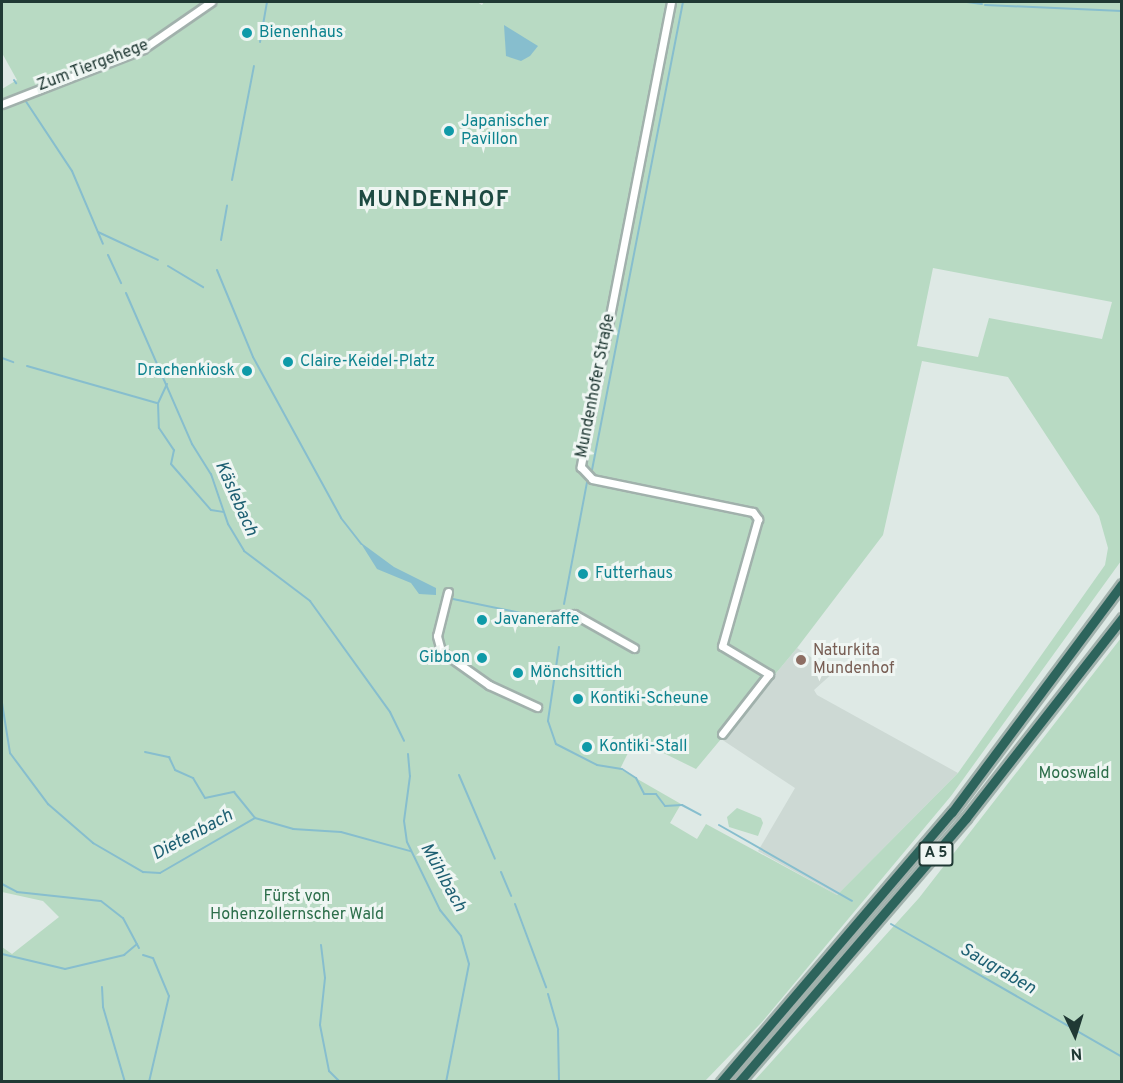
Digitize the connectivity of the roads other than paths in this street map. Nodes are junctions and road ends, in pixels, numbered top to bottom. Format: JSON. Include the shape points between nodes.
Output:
{"nodes":[{"id":1,"x":211,"y":2,"type":"edge"},
{"id":2,"x":671,"y":2,"type":"edge"},
{"id":3,"x":2,"y":104,"type":"edge"},
{"id":4,"x":1122,"y":584,"type":"edge"},
{"id":5,"x":448,"y":592,"type":"dead end"},
{"id":6,"x":555,"y":615,"type":"dead end"},
{"id":7,"x":1122,"y":618,"type":"edge"},
{"id":8,"x":634,"y":648,"type":"dead end"},
{"id":9,"x":537,"y":707,"type":"dead end"},
{"id":10,"x":722,"y":734,"type":"dead end"},
{"id":11,"x":722,"y":1082,"type":"edge"},
{"id":12,"x":739,"y":1082,"type":"edge"}],
"edges":[{"from":1,"to":3,"type":"street","name":"Zum Tiergehege","via":[[143,49]]},
{"from":2,"to":10,"type":"street","name":"Mundenhofer Straße","via":[[581,467],[592,479],[753,512],[758,519],[722,646],[769,674]]},
{"from":4,"to":11,"type":"highway","number":"A 5","via":[[952,812]]},
{"from":5,"to":9,"type":"street","via":[[437,636],[441,651],[489,685]]},
{"from":6,"to":8,"type":"street","via":[[574,614]]},
{"from":7,"to":12,"type":"highway","number":"A 5","via":[[966,818]]}]}
